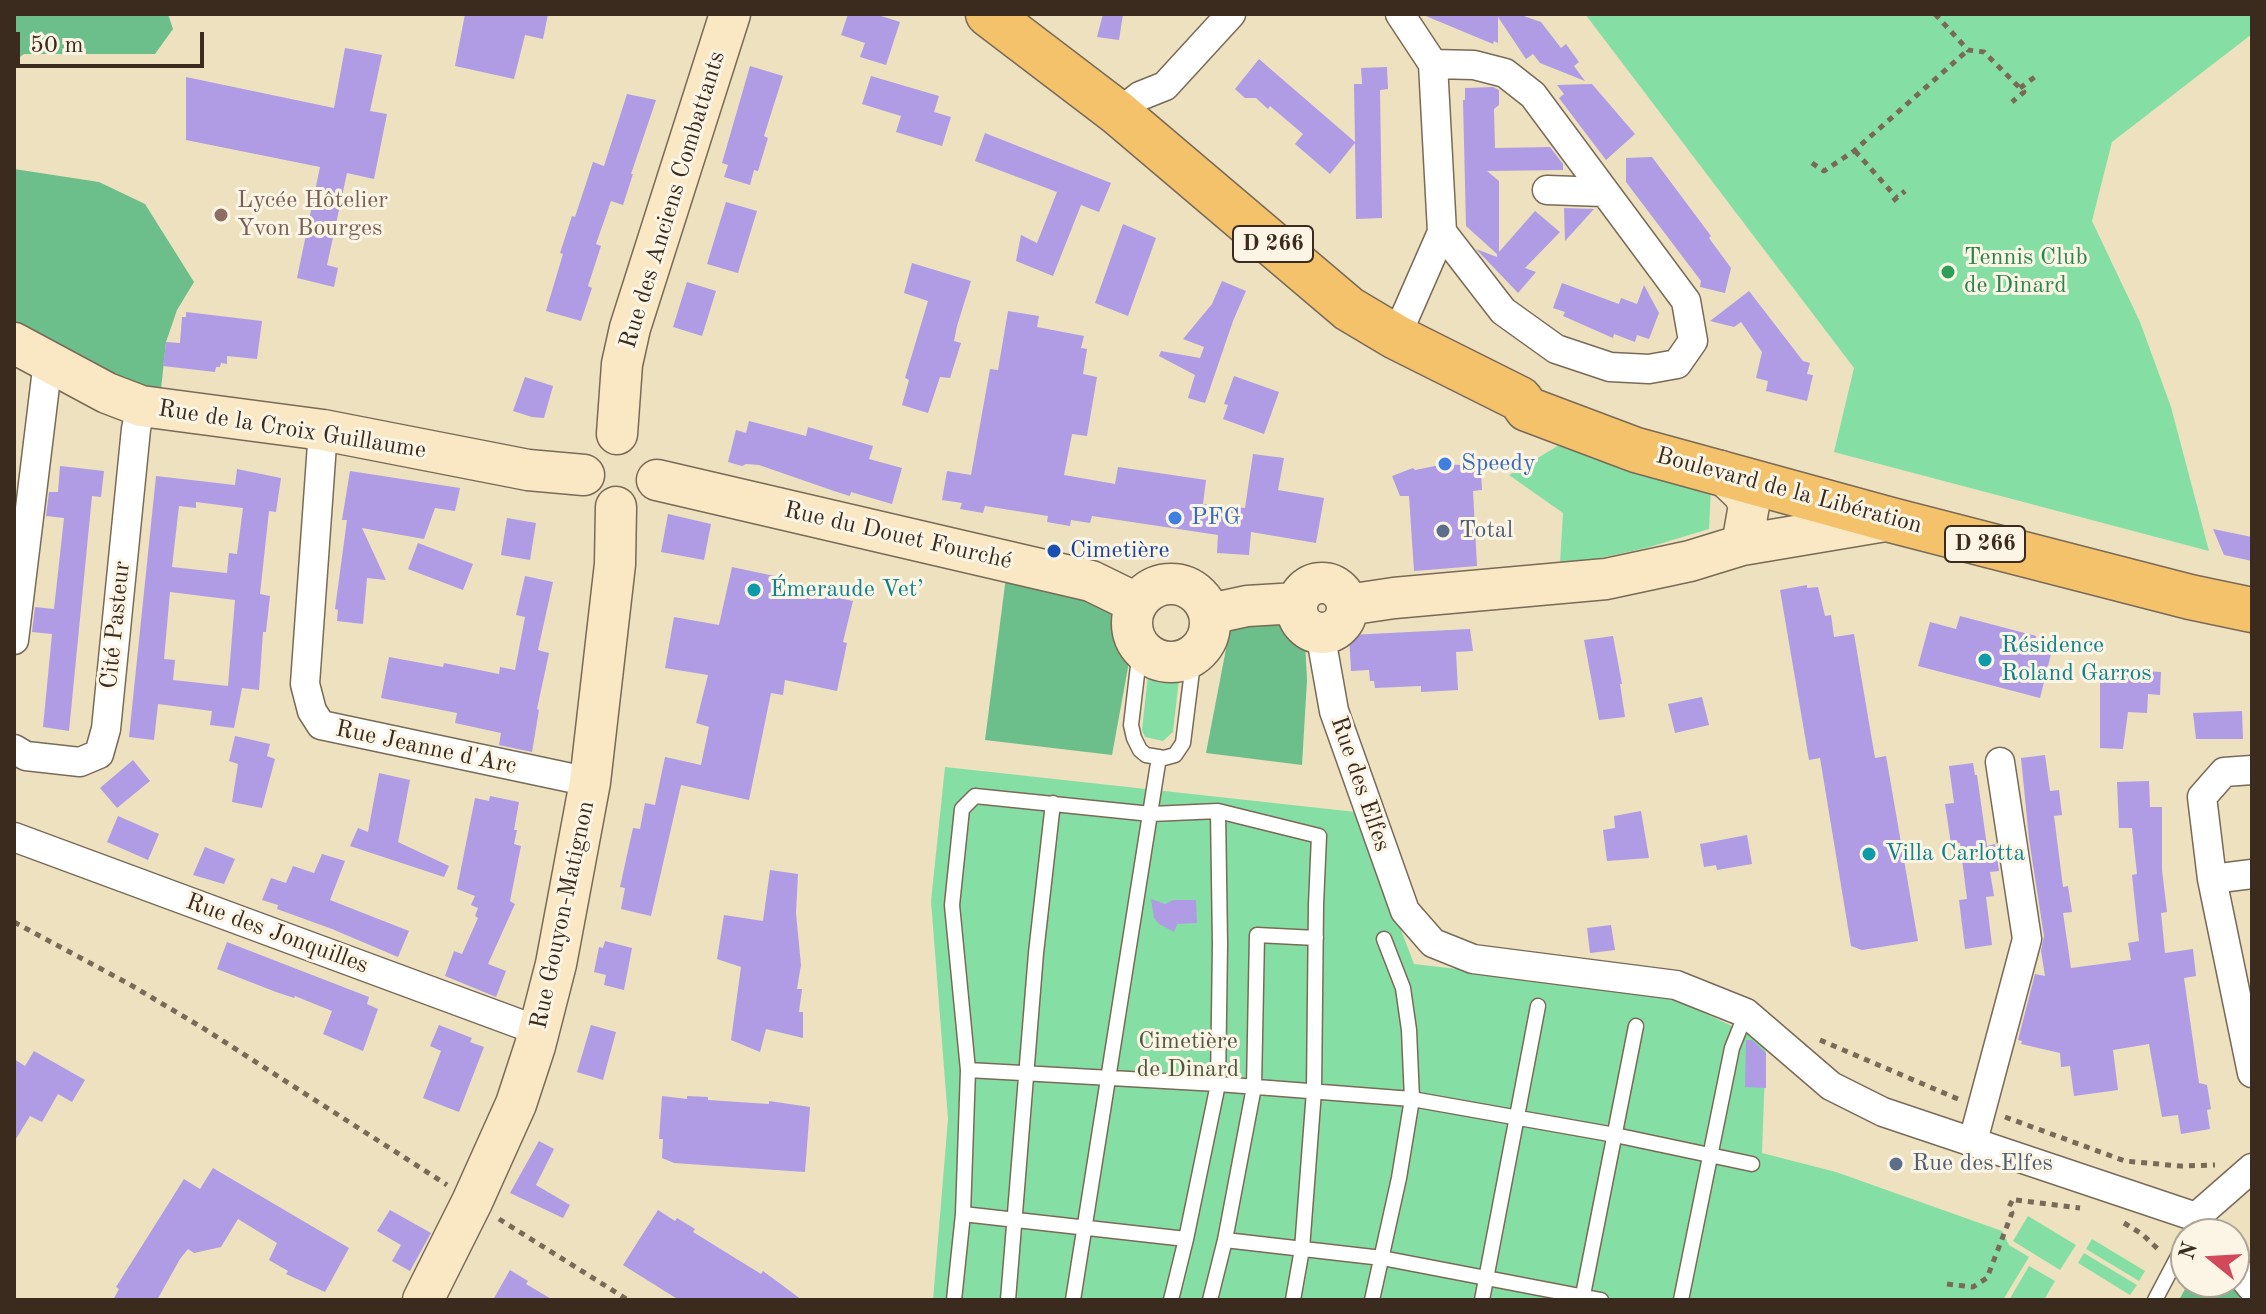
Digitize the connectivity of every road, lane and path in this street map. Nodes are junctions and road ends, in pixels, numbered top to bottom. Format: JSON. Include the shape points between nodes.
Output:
{"nodes":[{"id":1,"x":730,"y":14,"type":"edge"},
{"id":2,"x":988,"y":14,"type":"edge"},
{"id":3,"x":1231,"y":14,"type":"edge"},
{"id":4,"x":1400,"y":14,"type":"edge"},
{"id":5,"x":1935,"y":14,"type":"edge"},
{"id":6,"x":1968,"y":50,"type":"junction"},
{"id":7,"x":1433,"y":64,"type":"junction"},
{"id":8,"x":2036,"y":76,"type":"dead end"},
{"id":9,"x":2020,"y":88,"type":"junction"},
{"id":10,"x":2012,"y":102,"type":"dead end"},
{"id":11,"x":1129,"y":122,"type":"junction"},
{"id":12,"x":1854,"y":151,"type":"junction"},
{"id":13,"x":1812,"y":163,"type":"dead end"},
{"id":14,"x":1547,"y":190,"type":"dead end"},
{"id":15,"x":1905,"y":191,"type":"dead end"},
{"id":16,"x":1604,"y":192,"type":"junction"},
{"id":17,"x":1442,"y":232,"type":"junction"},
{"id":18,"x":1396,"y":337,"type":"junction"},
{"id":19,"x":31,"y":352,"type":"edge"},
{"id":20,"x":1520,"y":399,"type":"junction"},
{"id":21,"x":141,"y":406,"type":"junction"},
{"id":22,"x":323,"y":430,"type":"junction"},
{"id":23,"x":617,"y":434,"type":"junction"},
{"id":24,"x":1720,"y":471,"type":"junction"},
{"id":25,"x":584,"y":475,"type":"junction"},
{"id":26,"x":657,"y":480,"type":"junction"},
{"id":27,"x":1820,"y":486,"type":"junction"},
{"id":28,"x":616,"y":507,"type":"junction"},
{"id":29,"x":1891,"y":520,"type":"junction"},
{"id":30,"x":1742,"y":545,"type":"junction"},
{"id":31,"x":2252,"y":579,"type":"edge"},
{"id":32,"x":1136,"y":603,"type":"junction"},
{"id":33,"x":2252,"y":610,"type":"edge"},
{"id":34,"x":1210,"y":614,"type":"junction"},
{"id":35,"x":1321,"y":614,"type":"junction"},
{"id":36,"x":14,"y":640,"type":"edge"},
{"id":37,"x":1140,"y":649,"type":"junction"},
{"id":38,"x":1194,"y":655,"type":"junction"},
{"id":39,"x":14,"y":749,"type":"edge"},
{"id":40,"x":1159,"y":757,"type":"junction"},
{"id":41,"x":2000,"y":762,"type":"dead end"},
{"id":42,"x":2252,"y":770,"type":"edge"},
{"id":43,"x":590,"y":782,"type":"junction"},
{"id":44,"x":1053,"y":803,"type":"junction"},
{"id":45,"x":1218,"y":811,"type":"junction"},
{"id":46,"x":1151,"y":814,"type":"junction"},
{"id":47,"x":14,"y":837,"type":"edge"},
{"id":48,"x":2252,"y":874,"type":"edge"},
{"id":49,"x":2212,"y":879,"type":"junction"},
{"id":50,"x":14,"y":922,"type":"edge"},
{"id":51,"x":1316,"y":938,"type":"junction"},
{"id":52,"x":1384,"y":939,"type":"dead end"},
{"id":53,"x":1538,"y":1006,"type":"dead end"},
{"id":54,"x":1746,"y":1013,"type":"junction"},
{"id":55,"x":1636,"y":1026,"type":"dead end"},
{"id":56,"x":539,"y":1031,"type":"junction"},
{"id":57,"x":968,"y":1070,"type":"junction"},
{"id":58,"x":1027,"y":1072,"type":"junction"},
{"id":59,"x":2252,"y":1073,"type":"edge"},
{"id":60,"x":1109,"y":1076,"type":"junction"},
{"id":61,"x":1218,"y":1084,"type":"junction"},
{"id":62,"x":1254,"y":1087,"type":"junction"},
{"id":63,"x":1314,"y":1091,"type":"junction"},
{"id":64,"x":1412,"y":1099,"type":"junction"},
{"id":65,"x":1516,"y":1118,"type":"junction"},
{"id":66,"x":1615,"y":1135,"type":"junction"},
{"id":67,"x":1973,"y":1141,"type":"junction"},
{"id":68,"x":1709,"y":1154,"type":"junction"},
{"id":69,"x":1752,"y":1164,"type":"dead end"},
{"id":70,"x":2252,"y":1168,"type":"edge"},
{"id":71,"x":472,"y":1202,"type":"junction"},
{"id":72,"x":2087,"y":1209,"type":"dead end"},
{"id":73,"x":963,"y":1214,"type":"junction"},
{"id":74,"x":2112,"y":1218,"type":"dead end"},
{"id":75,"x":2207,"y":1218,"type":"edge"},
{"id":76,"x":1016,"y":1220,"type":"junction"},
{"id":77,"x":2170,"y":1222,"type":"edge"},
{"id":78,"x":1086,"y":1227,"type":"junction"},
{"id":79,"x":1186,"y":1239,"type":"junction"},
{"id":80,"x":1225,"y":1240,"type":"junction"},
{"id":81,"x":1302,"y":1249,"type":"junction"},
{"id":82,"x":1382,"y":1258,"type":"junction"},
{"id":83,"x":2170,"y":1259,"type":"edge"},
{"id":84,"x":2170,"y":1274,"type":"edge"},
{"id":85,"x":1486,"y":1279,"type":"junction"},
{"id":86,"x":1947,"y":1284,"type":"dead end"},
{"id":87,"x":1583,"y":1298,"type":"edge"},
{"id":88,"x":423,"y":1300,"type":"edge"},
{"id":89,"x":628,"y":1300,"type":"edge"},
{"id":90,"x":954,"y":1300,"type":"edge"},
{"id":91,"x":1008,"y":1300,"type":"edge"},
{"id":92,"x":1073,"y":1300,"type":"edge"},
{"id":93,"x":1171,"y":1300,"type":"edge"},
{"id":94,"x":1210,"y":1300,"type":"edge"},
{"id":95,"x":1293,"y":1300,"type":"edge"},
{"id":96,"x":1372,"y":1300,"type":"edge"},
{"id":97,"x":1482,"y":1300,"type":"edge"},
{"id":98,"x":1601,"y":1300,"type":"edge"},
{"id":99,"x":1681,"y":1300,"type":"edge"},
{"id":100,"x":2155,"y":1300,"type":"edge"}],
"edges":[{"from":1,"to":23,"type":"main road","name":"Rue des Anciens Combattants","via":[[630,328]]},
{"from":2,"to":11,"type":"main road","name":"Boulevard de la Libération","number":"D 266"},
{"from":3,"to":11,"type":"street","via":[[1165,86],[1140,96]]},
{"from":4,"to":7,"type":"street"},
{"from":5,"to":6,"type":"path"},
{"from":6,"to":9,"type":"path","via":[[1984,52]]},
{"from":6,"to":12,"type":"path"},
{"from":7,"to":16,"type":"street","via":[[1474,65],[1505,73],[1533,95]]},
{"from":7,"to":17,"type":"street"},
{"from":8,"to":9,"type":"path"},
{"from":9,"to":10,"type":"path","via":[[2024,92]]},
{"from":11,"to":18,"type":"main road","name":"Boulevard de la Libération","number":"D 266","via":[[1349,309]]},
{"from":12,"to":13,"type":"path","via":[[1824,171]]},
{"from":12,"to":15,"type":"path","via":[[1895,200]]},
{"from":14,"to":16,"type":"street"},
{"from":16,"to":17,"type":"street","via":[[1686,301],[1706,344],[1677,364],[1610,367],[1556,349],[1503,311]]},
{"from":17,"to":18,"type":"street"},
{"from":18,"to":20,"type":"main road","name":"Boulevard de la Libération","number":"D 266"},
{"from":19,"to":21,"type":"main road","name":"Rue de la Croix Guillaume"},
{"from":19,"to":36,"type":"street"},
{"from":20,"to":24,"type":"main road","name":"Boulevard de la Libération","number":"D 266","via":[[1527,409],[1577,429]]},
{"from":20,"to":27,"type":"main road","name":"Boulevard de la Libération","number":"D 266","via":[[1532,391],[1809,465]]},
{"from":21,"to":22,"type":"main road","name":"Rue de la Croix Guillaume"},
{"from":21,"to":39,"type":"street","name":"Cité Pasteur","via":[[99,754],[80,762],[26,756]]},
{"from":22,"to":25,"type":"main road","name":"Rue de la Croix Guillaume","via":[[528,470]]},
{"from":22,"to":43,"type":"street","name":"Rue Jeanne d'Arc","via":[[305,684],[321,725]]},
{"from":23,"to":25,"type":"main road","via":[[596,443]]},
{"from":23,"to":26,"type":"main road","via":[[649,446]]},
{"from":24,"to":27,"type":"main road","name":"Boulevard de la Libération","number":"D 266"},
{"from":24,"to":30,"type":"main road","via":[[1749,505]]},
{"from":25,"to":28,"type":"main road","via":[[595,497]]},
{"from":26,"to":28,"type":"main road","via":[[637,504]]},
{"from":26,"to":32,"type":"main road","name":"Rue du Douet Fourché","via":[[1091,581]]},
{"from":27,"to":29,"type":"main road","name":"Boulevard de la Libération","number":"D 266"},
{"from":27,"to":30,"type":"main road","via":[[1771,514]]},
{"from":27,"to":31,"type":"main road","name":"Boulevard de la Libération","number":"D 266","via":[[1976,515]]},
{"from":28,"to":43,"type":"main road","name":"Rue Gouyon-Matignon"},
{"from":29,"to":30,"type":"main road"},
{"from":29,"to":33,"type":"main road","name":"Boulevard de la Libération","number":"D 266"},
{"from":30,"to":35,"type":"main road","via":[[1606,579],[1394,598]]},
{"from":32,"to":34,"type":"main road","via":[[1151,588],[1177,583],[1195,591]]},
{"from":32,"to":37,"type":"main road","via":[[1131,630]]},
{"from":34,"to":35,"type":"main road","via":[[1247,606]]},
{"from":34,"to":38,"type":"main road","via":[[1204,645]]},
{"from":35,"to":54,"type":"street","name":"Rue des Elfes","via":[[1334,711],[1405,911],[1433,943],[1473,959],[1676,985]]},
{"from":37,"to":38,"type":"main road","via":[[1168,663]]},
{"from":37,"to":40,"type":"lane","via":[[1131,725],[1140,750]]},
{"from":38,"to":40,"type":"lane","via":[[1183,743],[1175,755]]},
{"from":40,"to":46,"type":"lane"},
{"from":41,"to":67,"type":"street","via":[[2027,939]]},
{"from":42,"to":49,"type":"street","via":[[2224,772],[2202,797]]},
{"from":43,"to":56,"type":"main road","name":"Rue Gouyon-Matignon"},
{"from":44,"to":46,"type":"lane"},
{"from":44,"to":57,"type":"lane","via":[[975,796],[962,809],[952,905]]},
{"from":44,"to":58,"type":"lane"},
{"from":45,"to":46,"type":"lane"},
{"from":45,"to":51,"type":"lane","via":[[1319,836]]},
{"from":45,"to":61,"type":"lane"},
{"from":46,"to":60,"type":"lane"},
{"from":47,"to":56,"type":"street","name":"Rue des Jonquilles"},
{"from":48,"to":49,"type":"street"},
{"from":49,"to":59,"type":"street"},
{"from":50,"to":71,"type":"path","via":[[203,1028]]},
{"from":51,"to":62,"type":"lane","via":[[1257,935]]},
{"from":51,"to":63,"type":"lane"},
{"from":52,"to":64,"type":"lane","via":[[1403,988]]},
{"from":53,"to":65,"type":"lane"},
{"from":54,"to":67,"type":"street","name":"Rue des Elfes","via":[[1831,1086],[1883,1112]]},
{"from":54,"to":68,"type":"lane","via":[[1732,1048]]},
{"from":55,"to":66,"type":"lane"},
{"from":56,"to":71,"type":"main road","name":"Rue Gouyon-Matignon","via":[[516,1104]]},
{"from":57,"to":58,"type":"lane"},
{"from":57,"to":73,"type":"lane"},
{"from":58,"to":60,"type":"lane"},
{"from":58,"to":76,"type":"lane"},
{"from":60,"to":61,"type":"lane"},
{"from":60,"to":78,"type":"lane"},
{"from":61,"to":62,"type":"lane"},
{"from":61,"to":79,"type":"lane"},
{"from":62,"to":63,"type":"lane"},
{"from":62,"to":80,"type":"lane"},
{"from":63,"to":64,"type":"lane"},
{"from":63,"to":81,"type":"lane"},
{"from":64,"to":65,"type":"lane"},
{"from":64,"to":82,"type":"lane"},
{"from":65,"to":66,"type":"lane"},
{"from":65,"to":85,"type":"lane"},
{"from":66,"to":68,"type":"lane"},
{"from":66,"to":87,"type":"lane"},
{"from":67,"to":77,"type":"street","name":"Rue des Elfes"},
{"from":68,"to":69,"type":"lane"},
{"from":68,"to":99,"type":"lane"},
{"from":70,"to":75,"type":"street"},
{"from":71,"to":88,"type":"main road","name":"Rue Gouyon-Matignon"},
{"from":71,"to":89,"type":"path"},
{"from":72,"to":86,"type":"path","via":[[2014,1199],[1987,1278],[1973,1287]]},
{"from":73,"to":76,"type":"lane"},
{"from":73,"to":90,"type":"lane"},
{"from":74,"to":83,"type":"path","via":[[2142,1234]]},
{"from":76,"to":78,"type":"lane"},
{"from":76,"to":91,"type":"lane"},
{"from":78,"to":79,"type":"lane"},
{"from":78,"to":92,"type":"lane"},
{"from":79,"to":93,"type":"lane"},
{"from":80,"to":81,"type":"lane"},
{"from":80,"to":94,"type":"lane"},
{"from":81,"to":82,"type":"lane"},
{"from":81,"to":95,"type":"lane"},
{"from":82,"to":85,"type":"lane"},
{"from":82,"to":96,"type":"lane"},
{"from":84,"to":100,"type":"lane"},
{"from":85,"to":87,"type":"lane"},
{"from":85,"to":97,"type":"lane"},
{"from":87,"to":98,"type":"lane"}]}
